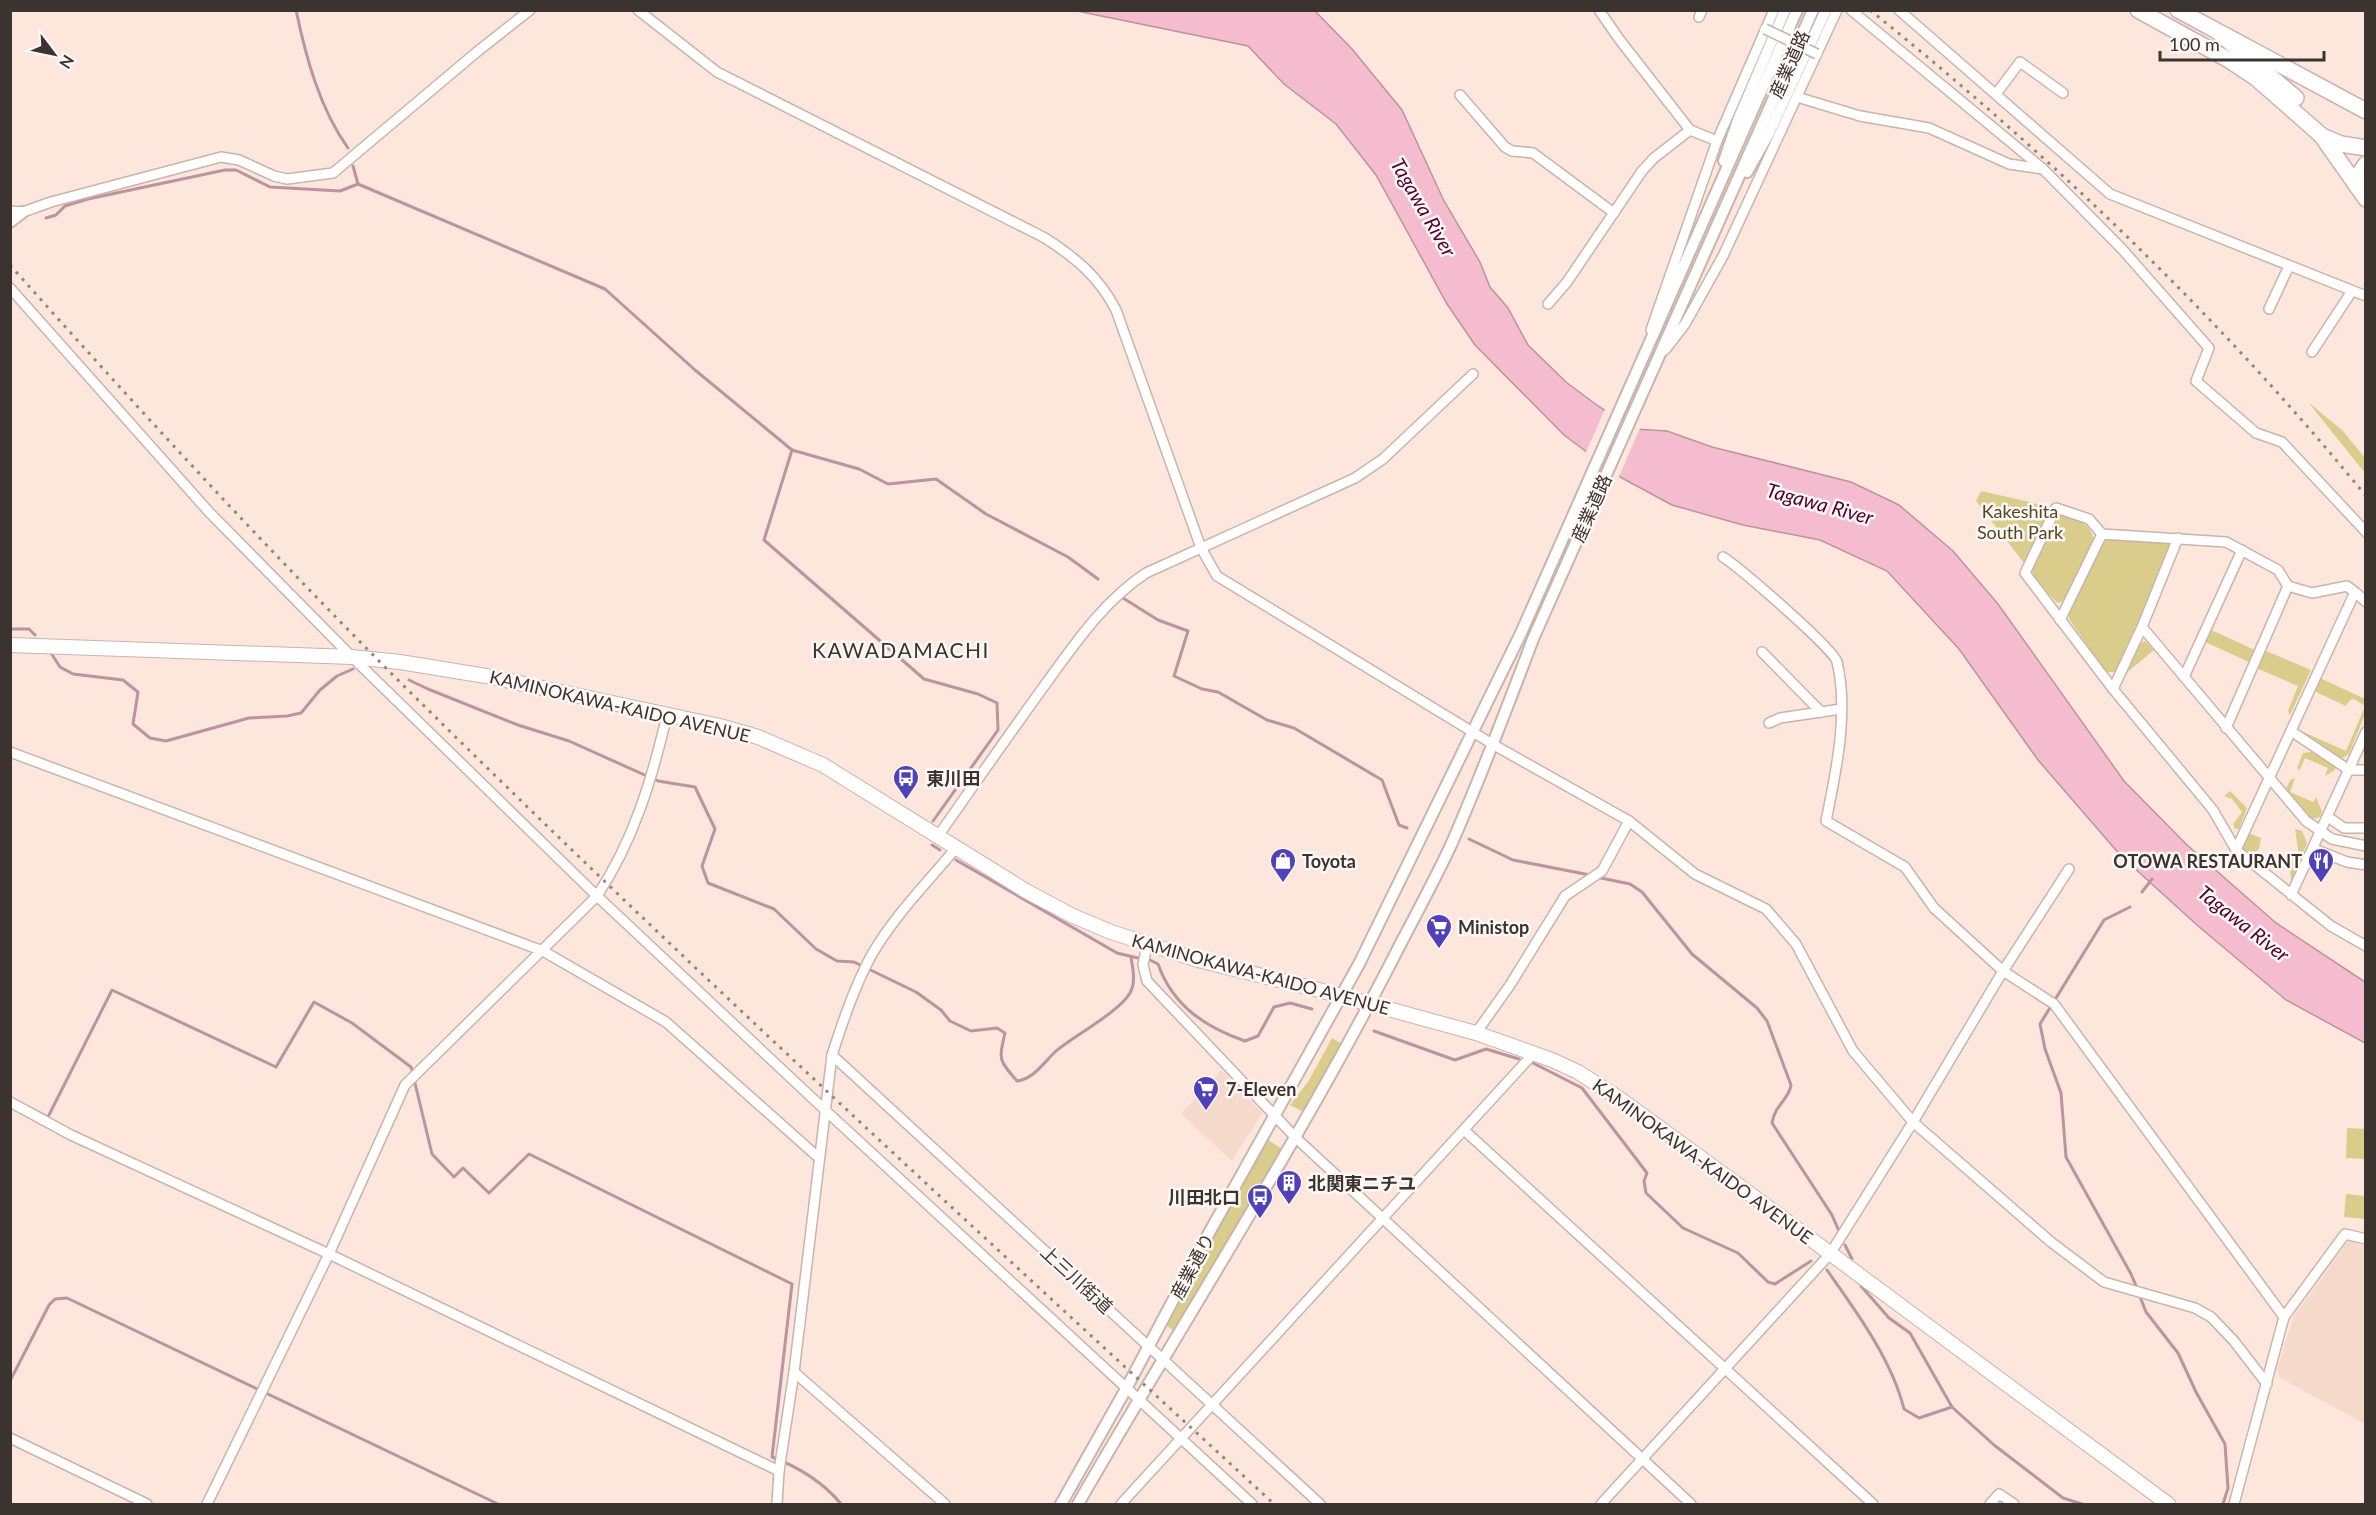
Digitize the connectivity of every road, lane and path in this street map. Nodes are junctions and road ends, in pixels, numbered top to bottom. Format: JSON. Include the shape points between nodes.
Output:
{"nodes":[{"id":1,"x":530,"y":10,"type":"edge"},
{"id":2,"x":638,"y":10,"type":"edge"},
{"id":3,"x":1599,"y":10,"type":"edge"},
{"id":4,"x":1774,"y":10,"type":"edge"},
{"id":5,"x":1785,"y":10,"type":"edge"},
{"id":6,"x":1797,"y":10,"type":"edge"},
{"id":7,"x":1813,"y":10,"type":"edge"},
{"id":8,"x":1826,"y":10,"type":"edge"},
{"id":9,"x":1838,"y":10,"type":"edge"},
{"id":10,"x":1851,"y":10,"type":"edge"},
{"id":11,"x":1899,"y":10,"type":"edge"},
{"id":12,"x":2138,"y":10,"type":"edge"},
{"id":13,"x":2186,"y":13,"type":"edge"},
{"id":14,"x":1766,"y":29,"type":"junction"},
{"id":15,"x":2180,"y":33,"type":"junction"},
{"id":16,"x":2219,"y":33,"type":"junction"},
{"id":17,"x":1817,"y":54,"type":"junction"},
{"id":18,"x":2298,"y":73,"type":"junction"},
{"id":19,"x":2063,"y":93,"type":"dead end"},
{"id":20,"x":1995,"y":94,"type":"junction"},
{"id":21,"x":1460,"y":95,"type":"dead end"},
{"id":22,"x":1797,"y":97,"type":"junction"},
{"id":23,"x":2366,"y":111,"type":"edge"},
{"id":24,"x":2366,"y":123,"type":"edge"},
{"id":25,"x":1690,"y":130,"type":"junction"},
{"id":26,"x":2322,"y":136,"type":"junction"},
{"id":27,"x":1717,"y":141,"type":"junction"},
{"id":28,"x":2366,"y":148,"type":"edge"},
{"id":29,"x":2366,"y":164,"type":"edge"},
{"id":30,"x":2043,"y":169,"type":"junction"},
{"id":31,"x":2356,"y":185,"type":"junction"},
{"id":32,"x":2366,"y":199,"type":"edge"},
{"id":33,"x":10,"y":211,"type":"edge"},
{"id":34,"x":23,"y":212,"type":"junction"},
{"id":35,"x":1614,"y":213,"type":"junction"},
{"id":36,"x":1706,"y":219,"type":"junction"},
{"id":37,"x":10,"y":222,"type":"edge"},
{"id":38,"x":1717,"y":223,"type":"junction"},
{"id":39,"x":2289,"y":266,"type":"junction"},
{"id":40,"x":10,"y":288,"type":"edge"},
{"id":41,"x":2352,"y":291,"type":"junction"},
{"id":42,"x":2366,"y":296,"type":"edge"},
{"id":43,"x":1548,"y":304,"type":"dead end"},
{"id":44,"x":2269,"y":309,"type":"dead end"},
{"id":45,"x":2312,"y":352,"type":"dead end"},
{"id":46,"x":1642,"y":360,"type":"junction"},
{"id":47,"x":1654,"y":365,"type":"junction"},
{"id":48,"x":1473,"y":374,"type":"dead end"},
{"id":49,"x":2366,"y":532,"type":"edge"},
{"id":50,"x":2102,"y":534,"type":"junction"},
{"id":51,"x":2178,"y":538,"type":"junction"},
{"id":52,"x":1201,"y":548,"type":"junction"},
{"id":53,"x":2242,"y":550,"type":"junction"},
{"id":54,"x":1724,"y":557,"type":"dead end"},
{"id":55,"x":2288,"y":586,"type":"junction"},
{"id":56,"x":2355,"y":592,"type":"junction"},
{"id":57,"x":2366,"y":602,"type":"edge"},
{"id":58,"x":2060,"y":620,"type":"junction"},
{"id":59,"x":2142,"y":627,"type":"junction"},
{"id":60,"x":10,"y":645,"type":"edge"},
{"id":61,"x":1762,"y":652,"type":"dead end"},
{"id":62,"x":352,"y":657,"type":"junction"},
{"id":63,"x":2184,"y":677,"type":"junction"},
{"id":64,"x":2113,"y":689,"type":"junction"},
{"id":65,"x":1841,"y":709,"type":"junction"},
{"id":66,"x":1821,"y":712,"type":"junction"},
{"id":67,"x":667,"y":715,"type":"junction"},
{"id":68,"x":1769,"y":723,"type":"dead end"},
{"id":69,"x":2226,"y":728,"type":"junction"},
{"id":70,"x":1472,"y":731,"type":"junction"},
{"id":71,"x":2291,"y":731,"type":"junction"},
{"id":72,"x":2366,"y":732,"type":"edge"},
{"id":73,"x":1494,"y":745,"type":"junction"},
{"id":74,"x":10,"y":752,"type":"edge"},
{"id":75,"x":2349,"y":770,"type":"junction"},
{"id":76,"x":2366,"y":770,"type":"edge"},
{"id":77,"x":2267,"y":778,"type":"junction"},
{"id":78,"x":2328,"y":817,"type":"junction"},
{"id":79,"x":1629,"y":821,"type":"junction"},
{"id":80,"x":2366,"y":828,"type":"edge"},
{"id":81,"x":2321,"y":833,"type":"junction"},
{"id":82,"x":938,"y":837,"type":"junction"},
{"id":83,"x":2366,"y":846,"type":"edge"},
{"id":84,"x":956,"y":848,"type":"junction"},
{"id":85,"x":2314,"y":849,"type":"junction"},
{"id":86,"x":2236,"y":850,"type":"junction"},
{"id":87,"x":2366,"y":865,"type":"edge"},
{"id":88,"x":2069,"y":869,"type":"dead end"},
{"id":89,"x":597,"y":896,"type":"junction"},
{"id":90,"x":2291,"y":896,"type":"junction"},
{"id":91,"x":1147,"y":945,"type":"junction"},
{"id":92,"x":2366,"y":946,"type":"edge"},
{"id":93,"x":543,"y":951,"type":"junction"},
{"id":94,"x":2003,"y":971,"type":"junction"},
{"id":95,"x":1342,"y":996,"type":"junction"},
{"id":96,"x":1370,"y":1005,"type":"junction"},
{"id":97,"x":1476,"y":1033,"type":"junction"},
{"id":98,"x":1534,"y":1053,"type":"junction"},
{"id":99,"x":832,"y":1054,"type":"junction"},
{"id":100,"x":10,"y":1102,"type":"edge"},
{"id":101,"x":825,"y":1110,"type":"junction"},
{"id":102,"x":1274,"y":1117,"type":"junction"},
{"id":103,"x":1913,"y":1122,"type":"junction"},
{"id":104,"x":1464,"y":1130,"type":"junction"},
{"id":105,"x":1296,"y":1138,"type":"junction"},
{"id":106,"x":819,"y":1158,"type":"junction"},
{"id":107,"x":1383,"y":1219,"type":"junction"},
{"id":108,"x":2366,"y":1239,"type":"edge"},
{"id":109,"x":329,"y":1254,"type":"junction"},
{"id":110,"x":1830,"y":1254,"type":"junction"},
{"id":111,"x":2284,"y":1317,"type":"junction"},
{"id":112,"x":1150,"y":1346,"type":"junction"},
{"id":113,"x":1162,"y":1358,"type":"junction"},
{"id":114,"x":1725,"y":1369,"type":"junction"},
{"id":115,"x":794,"y":1372,"type":"junction"},
{"id":116,"x":2267,"y":1384,"type":"junction"},
{"id":117,"x":1126,"y":1389,"type":"junction"},
{"id":118,"x":1138,"y":1400,"type":"junction"},
{"id":119,"x":1212,"y":1405,"type":"junction"},
{"id":120,"x":10,"y":1437,"type":"edge"},
{"id":121,"x":1181,"y":1439,"type":"junction"},
{"id":122,"x":1642,"y":1459,"type":"junction"},
{"id":123,"x":779,"y":1471,"type":"junction"},
{"id":124,"x":147,"y":1504,"type":"edge"},
{"id":125,"x":207,"y":1504,"type":"edge"},
{"id":126,"x":777,"y":1504,"type":"edge"},
{"id":127,"x":945,"y":1504,"type":"edge"},
{"id":128,"x":1061,"y":1504,"type":"edge"},
{"id":129,"x":1078,"y":1504,"type":"edge"},
{"id":130,"x":1121,"y":1504,"type":"edge"},
{"id":131,"x":1252,"y":1504,"type":"edge"},
{"id":132,"x":1320,"y":1504,"type":"edge"},
{"id":133,"x":1601,"y":1504,"type":"edge"},
{"id":134,"x":1691,"y":1504,"type":"edge"},
{"id":135,"x":1874,"y":1504,"type":"edge"},
{"id":136,"x":1990,"y":1504,"type":"edge"},
{"id":137,"x":2014,"y":1504,"type":"edge"},
{"id":138,"x":2168,"y":1504,"type":"edge"},
{"id":139,"x":2234,"y":1504,"type":"edge"}],
"edges":[{"from":1,"to":34,"type":"street","via":[[333,173],[287,178],[221,157]]},
{"from":2,"to":52,"type":"street","via":[[717,72],[1045,238],[1086,267],[1108,294],[1123,326]]},
{"from":3,"to":25,"type":"street"},
{"from":4,"to":14,"type":"street"},
{"from":5,"to":36,"type":"street","via":[[1738,120]]},
{"from":6,"to":36,"type":"street","name":"産業道路"},
{"from":7,"to":38,"type":"street","name":"産業道路"},
{"from":8,"to":38,"type":"street","via":[[1769,134]]},
{"from":9,"to":17,"type":"street"},
{"from":10,"to":30,"type":"street"},
{"from":11,"to":20,"type":"street"},
{"from":12,"to":15,"type":"highway"},
{"from":13,"to":15,"type":"street"},
{"from":13,"to":16,"type":"highway"},
{"from":14,"to":17,"type":"street","bridge":true},
{"from":14,"to":27,"type":"street"},
{"from":15,"to":26,"type":"highway","via":[[2256,78]]},
{"from":16,"to":18,"type":"highway"},
{"from":16,"to":26,"type":"highway","via":[[2298,99]]},
{"from":17,"to":22,"type":"street"},
{"from":18,"to":23,"type":"highway"},
{"from":18,"to":24,"type":"highway","via":[[2307,89]]},
{"from":19,"to":20,"type":"street","via":[[2020,62]]},
{"from":20,"to":39,"type":"street","via":[[2110,194]]},
{"from":21,"to":35,"type":"street","via":[[1505,147],[1533,153]]},
{"from":22,"to":30,"type":"street","via":[[1860,116],[1929,128],[2009,164]]},
{"from":22,"to":47,"type":"street","via":[[1723,256],[1685,324]]},
{"from":25,"to":27,"type":"street"},
{"from":25,"to":35,"type":"street","via":[[1642,171]]},
{"from":26,"to":28,"type":"highway"},
{"from":26,"to":31,"type":"highway"},
{"from":27,"to":46,"type":"street"},
{"from":29,"to":31,"type":"highway"},
{"from":30,"to":49,"type":"street","via":[[2122,249],[2210,348],[2196,381],[2256,433],[2282,442]]},
{"from":31,"to":32,"type":"highway"},
{"from":33,"to":34,"type":"street"},
{"from":34,"to":37,"type":"street"},
{"from":35,"to":43,"type":"street"},
{"from":36,"to":46,"type":"street","name":"産業道路"},
{"from":38,"to":47,"type":"street","name":"産業道路"},
{"from":39,"to":41,"type":"street"},
{"from":39,"to":44,"type":"street"},
{"from":40,"to":62,"type":"street","via":[[209,512]]},
{"from":41,"to":42,"type":"street"},
{"from":41,"to":45,"type":"street"},
{"from":46,"to":70,"type":"street","name":"産業道路","via":[[1521,633]]},
{"from":47,"to":73,"type":"street","name":"産業道路","via":[[1533,639]]},
{"from":48,"to":52,"type":"street","via":[[1383,459],[1355,478]]},
{"from":50,"to":51,"type":"street"},
{"from":50,"to":58,"type":"street"},
{"from":50,"to":58,"type":"street","via":[[2089,519],[2056,508],[2025,573]]},
{"from":51,"to":53,"type":"street","via":[[2226,542]]},
{"from":51,"to":59,"type":"street"},
{"from":52,"to":70,"type":"street","via":[[1216,576]]},
{"from":52,"to":82,"type":"street","via":[[1146,573],[1120,591],[1090,623]]},
{"from":53,"to":55,"type":"street","via":[[2278,570]]},
{"from":53,"to":63,"type":"street"},
{"from":54,"to":65,"type":"street","via":[[1756,581],[1837,660]]},
{"from":55,"to":56,"type":"street","via":[[2312,593],[2347,586]]},
{"from":55,"to":69,"type":"street"},
{"from":56,"to":57,"type":"street"},
{"from":56,"to":71,"type":"street"},
{"from":58,"to":64,"type":"street"},
{"from":59,"to":63,"type":"street"},
{"from":59,"to":64,"type":"street"},
{"from":60,"to":62,"type":"main road","name":"KAMINOKAWA-KAIDO AVENUE"},
{"from":61,"to":66,"type":"street"},
{"from":62,"to":67,"type":"main road","name":"KAMINOKAWA-KAIDO AVENUE","via":[[486,676]]},
{"from":62,"to":89,"type":"street"},
{"from":63,"to":69,"type":"street"},
{"from":64,"to":86,"type":"street","via":[[2213,810]]},
{"from":65,"to":66,"type":"street"},
{"from":65,"to":94,"type":"street","via":[[1838,761],[1826,821],[1905,867],[1934,908]]},
{"from":66,"to":68,"type":"street"},
{"from":67,"to":82,"type":"main road","name":"KAMINOKAWA-KAIDO AVENUE","via":[[740,732],[811,758]]},
{"from":67,"to":89,"type":"street","via":[[640,814],[615,869]]},
{"from":69,"to":77,"type":"street"},
{"from":70,"to":73,"type":"street"},
{"from":70,"to":95,"type":"street","name":"産業道路"},
{"from":71,"to":75,"type":"street"},
{"from":71,"to":77,"type":"street"},
{"from":72,"to":75,"type":"street"},
{"from":73,"to":79,"type":"street"},
{"from":73,"to":96,"type":"street","name":"産業道路","via":[[1450,846]]},
{"from":74,"to":93,"type":"street"},
{"from":75,"to":76,"type":"street"},
{"from":75,"to":78,"type":"street"},
{"from":77,"to":81,"type":"street"},
{"from":77,"to":86,"type":"street"},
{"from":78,"to":80,"type":"street","via":[[2344,828]]},
{"from":78,"to":81,"type":"street"},
{"from":79,"to":97,"type":"street","via":[[1602,871],[1565,896]]},
{"from":79,"to":103,"type":"street","via":[[1695,874],[1766,909],[1796,944],[1853,1050]]},
{"from":81,"to":83,"type":"street","via":[[2355,846]]},
{"from":81,"to":85,"type":"street"},
{"from":82,"to":84,"type":"main road","name":"KAMINOKAWA-KAIDO AVENUE"},
{"from":84,"to":91,"type":"main road","name":"KAMINOKAWA-KAIDO AVENUE","via":[[1049,904]]},
{"from":84,"to":99,"type":"street","via":[[871,956],[846,1010]]},
{"from":85,"to":87,"type":"street"},
{"from":85,"to":90,"type":"street"},
{"from":86,"to":90,"type":"street"},
{"from":88,"to":94,"type":"street"},
{"from":89,"to":93,"type":"street"},
{"from":89,"to":101,"type":"street"},
{"from":90,"to":92,"type":"street"},
{"from":91,"to":95,"type":"main road","name":"KAMINOKAWA-KAIDO AVENUE"},
{"from":91,"to":102,"type":"street","via":[[1143,965],[1147,981]]},
{"from":93,"to":106,"type":"street","via":[[666,1022]]},
{"from":93,"to":109,"type":"street","via":[[405,1085]]},
{"from":94,"to":103,"type":"street"},
{"from":94,"to":111,"type":"street","via":[[2054,1004]]},
{"from":95,"to":96,"type":"main road","name":"KAMINOKAWA-KAIDO AVENUE"},
{"from":95,"to":102,"type":"street","name":"産業通り"},
{"from":96,"to":97,"type":"main road","name":"KAMINOKAWA-KAIDO AVENUE"},
{"from":96,"to":105,"type":"street","name":"産業通り"},
{"from":97,"to":98,"type":"main road","name":"KAMINOKAWA-KAIDO AVENUE"},
{"from":98,"to":104,"type":"street"},
{"from":98,"to":110,"type":"main road","name":"KAMINOKAWA-KAIDO AVENUE","via":[[1604,1088]]},
{"from":99,"to":101,"type":"street"},
{"from":99,"to":112,"type":"street","name":"上三川街道"},
{"from":100,"to":109,"type":"street","via":[[71,1135]]},
{"from":101,"to":106,"type":"street"},
{"from":101,"to":117,"type":"street"},
{"from":102,"to":105,"type":"street"},
{"from":102,"to":112,"type":"street","name":"産業通り"},
{"from":103,"to":110,"type":"street"},
{"from":103,"to":116,"type":"street","via":[[2051,1242],[2104,1282],[2194,1308],[2211,1317]]},
{"from":104,"to":107,"type":"street"},
{"from":104,"to":114,"type":"street"},
{"from":105,"to":107,"type":"street"},
{"from":105,"to":113,"type":"street","name":"産業通り"},
{"from":106,"to":115,"type":"street"},
{"from":107,"to":119,"type":"street"},
{"from":107,"to":122,"type":"street"},
{"from":108,"to":111,"type":"street","via":[[2345,1234]]},
{"from":109,"to":123,"type":"street"},
{"from":109,"to":125,"type":"street"},
{"from":110,"to":114,"type":"street"},
{"from":110,"to":138,"type":"main road","name":"KAMINOKAWA-KAIDO AVENUE"},
{"from":111,"to":116,"type":"street"},
{"from":112,"to":113,"type":"street","name":"上三川街道"},
{"from":112,"to":117,"type":"street","name":"産業通り"},
{"from":113,"to":118,"type":"street","name":"産業通り"},
{"from":113,"to":119,"type":"street","name":"上三川街道"},
{"from":114,"to":122,"type":"street"},
{"from":114,"to":135,"type":"street"},
{"from":115,"to":123,"type":"street"},
{"from":115,"to":127,"type":"street"},
{"from":116,"to":139,"type":"street"},
{"from":117,"to":118,"type":"street"},
{"from":117,"to":128,"type":"street","name":"産業通り"},
{"from":118,"to":121,"type":"street"},
{"from":118,"to":129,"type":"street","name":"産業通り"},
{"from":119,"to":121,"type":"street"},
{"from":119,"to":132,"type":"street","name":"上三川街道"},
{"from":120,"to":124,"type":"street"},
{"from":121,"to":130,"type":"street"},
{"from":121,"to":131,"type":"street"},
{"from":122,"to":133,"type":"street"},
{"from":122,"to":134,"type":"street"},
{"from":123,"to":126,"type":"street"},
{"from":136,"to":137,"type":"street","via":[[1999,1494]]}]}
